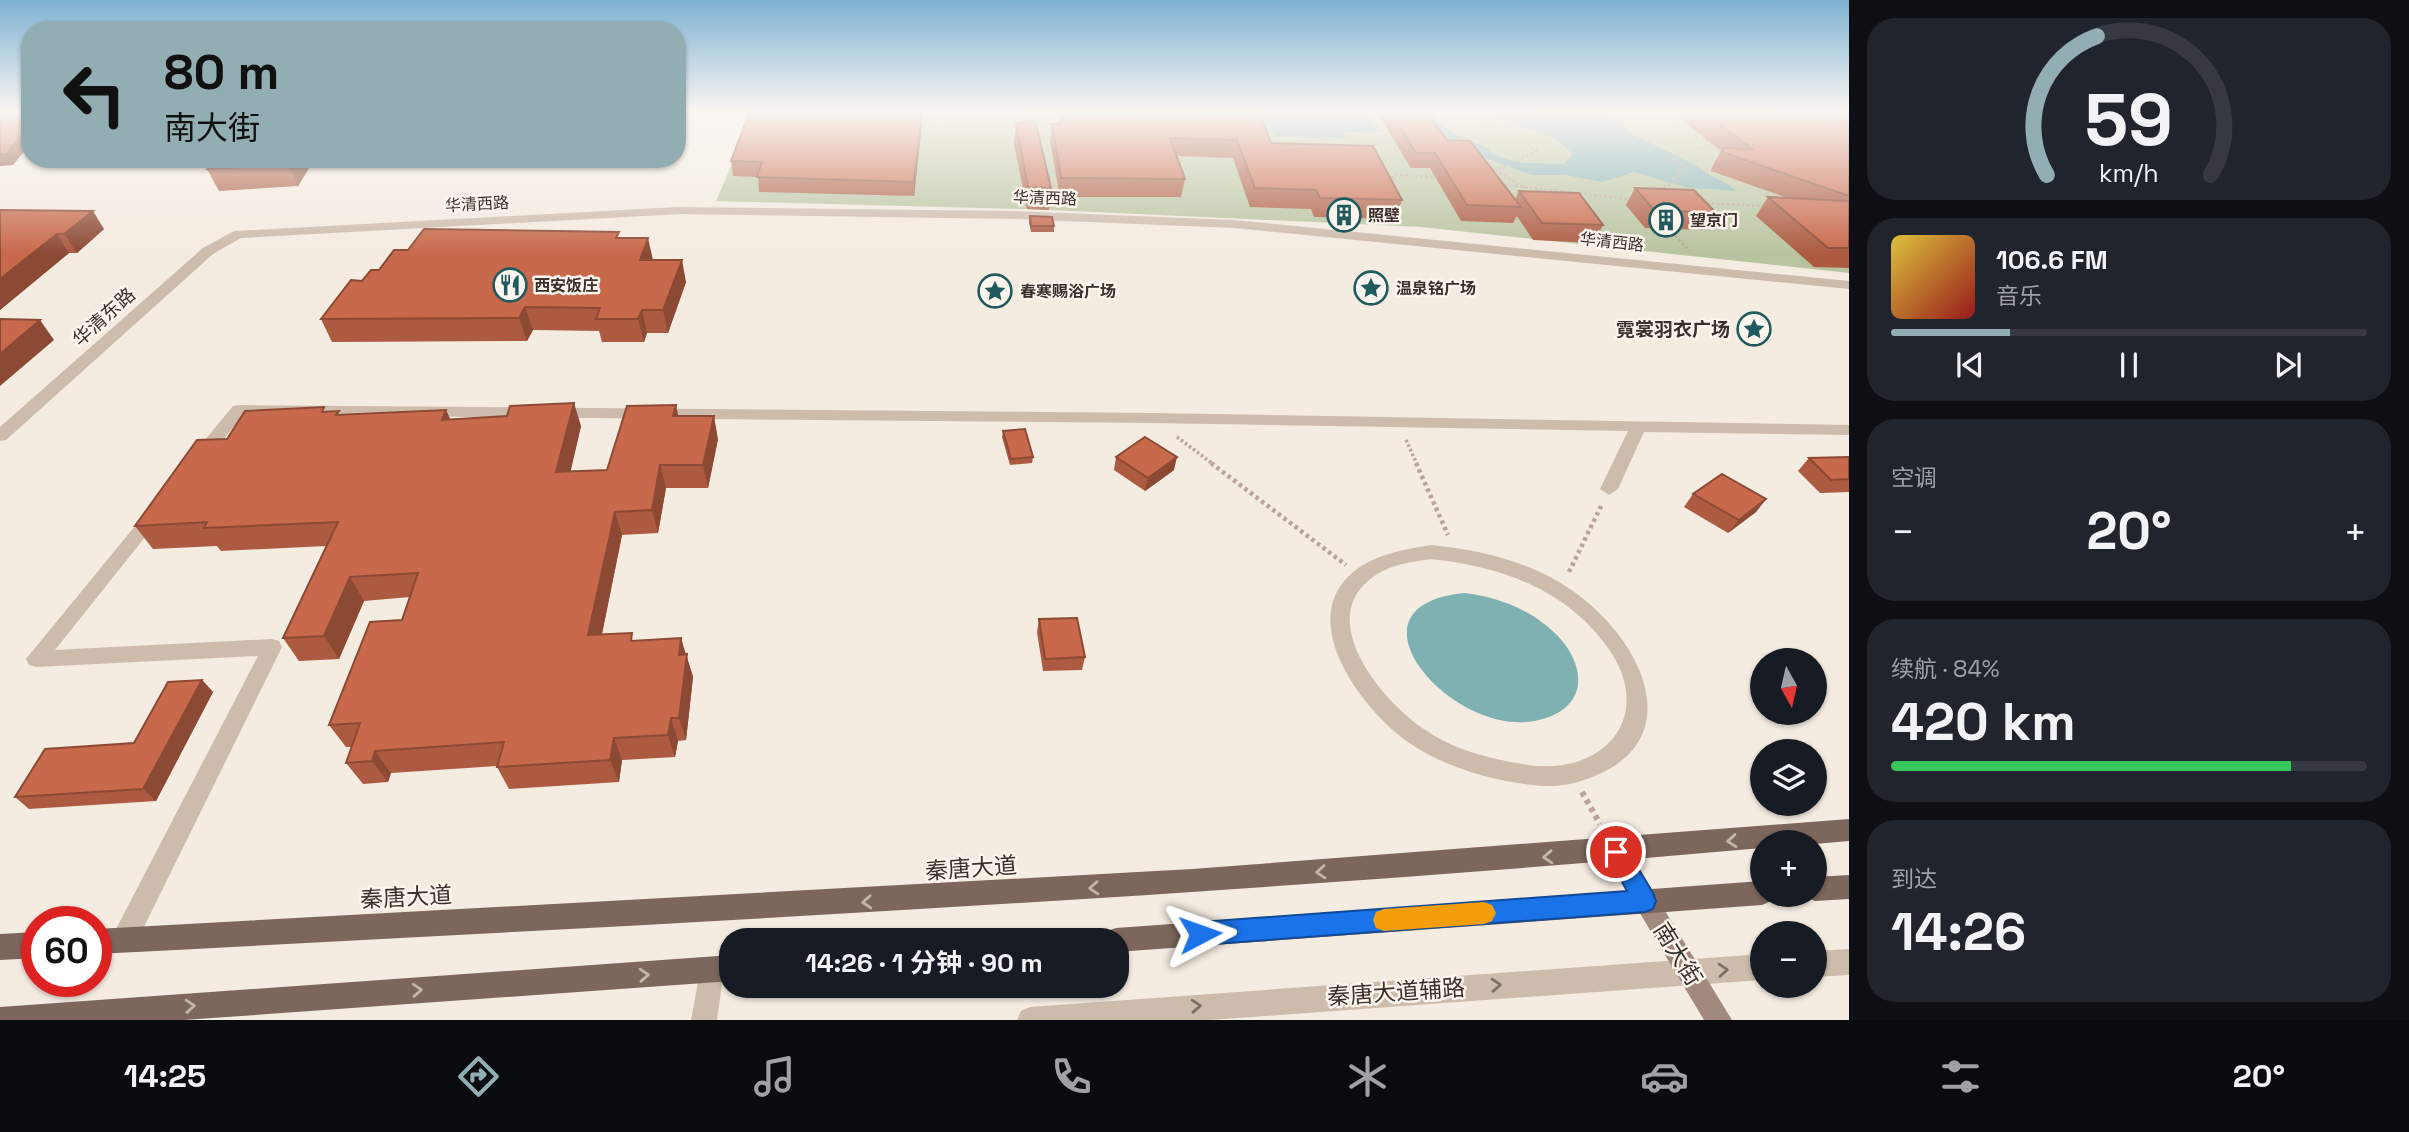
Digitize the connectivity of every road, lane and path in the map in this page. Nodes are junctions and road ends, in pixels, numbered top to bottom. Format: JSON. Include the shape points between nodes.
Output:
{"nodes":[{"id":1,"x":1520,"y":159,"type":"edge"},
{"id":2,"x":1669,"y":159,"type":"edge"},
{"id":3,"x":1480,"y":161,"type":"edge"},
{"id":4,"x":1498,"y":169,"type":"junction"},
{"id":5,"x":1449,"y":178,"type":"edge"},
{"id":6,"x":1761,"y":181,"type":"edge"},
{"id":7,"x":1385,"y":183,"type":"edge"},
{"id":8,"x":1499,"y":184,"type":"edge"},
{"id":9,"x":1524,"y":187,"type":"junction"},
{"id":10,"x":1646,"y":194,"type":"edge"},
{"id":11,"x":1641,"y":201,"type":"edge"},
{"id":12,"x":1695,"y":203,"type":"edge"},
{"id":13,"x":1660,"y":220,"type":"edge"},
{"id":14,"x":238,"y":234,"type":"joint"},
{"id":15,"x":1708,"y":270,"type":"junction"},
{"id":16,"x":1849,"y":285,"type":"edge"},
{"id":17,"x":1152,"y":418,"type":"junction"},
{"id":18,"x":1398,"y":422,"type":"junction"},
{"id":19,"x":1638,"y":427,"type":"junction"},
{"id":20,"x":1849,"y":430,"type":"edge"},
{"id":21,"x":0,"y":436,"type":"edge"},
{"id":22,"x":186,"y":475,"type":"edge"},
{"id":23,"x":1609,"y":489,"type":"joint"},
{"id":24,"x":169,"y":497,"type":"edge"},
{"id":25,"x":1457,"y":555,"type":"junction"},
{"id":26,"x":1361,"y":576,"type":"junction"},
{"id":27,"x":1560,"y":592,"type":"junction"},
{"id":28,"x":1572,"y":773,"type":"junction"},
{"id":29,"x":1849,"y":831,"type":"edge"},
{"id":30,"x":1616,"y":852,"type":"junction"},
{"id":31,"x":1849,"y":887,"type":"edge"},
{"id":32,"x":1827,"y":888,"type":"edge"},
{"id":33,"x":1750,"y":894,"type":"edge"},
{"id":34,"x":1645,"y":901,"type":"junction"},
{"id":35,"x":1129,"y":939,"type":"edge"},
{"id":36,"x":124,"y":940,"type":"junction"},
{"id":37,"x":112,"y":941,"type":"edge"},
{"id":38,"x":21,"y":946,"type":"edge"},
{"id":39,"x":0,"y":947,"type":"edge"},
{"id":40,"x":1849,"y":962,"type":"edge"},
{"id":41,"x":1827,"y":963,"type":"edge"},
{"id":42,"x":1750,"y":968,"type":"edge"},
{"id":43,"x":719,"y":969,"type":"edge"},
{"id":44,"x":1689,"y":972,"type":"junction"},
{"id":45,"x":719,"y":975,"type":"edge"},
{"id":46,"x":0,"y":1020,"type":"edge"},
{"id":47,"x":704,"y":1020,"type":"edge"},
{"id":48,"x":1030,"y":1020,"type":"edge"},
{"id":49,"x":1719,"y":1020,"type":"edge"}],
"edges":[{"from":1,"to":4,"type":"path"},
{"from":2,"to":10,"type":"path","via":[[1687,167],[1676,170],[1684,174]]},
{"from":3,"to":4,"type":"path"},
{"from":4,"to":9,"type":"path"},
{"from":5,"to":7,"type":"path","via":[[1396,175]]},
{"from":6,"to":12,"type":"path","via":[[1769,202],[1762,206]]},
{"from":8,"to":9,"type":"path"},
{"from":9,"to":11,"type":"path"},
{"from":13,"to":15,"type":"path"},
{"from":14,"to":15,"type":"street","name":"华清西路","via":[[677,211],[1015,215],[1234,224]]},
{"from":14,"to":21,"type":"street","name":"华清东路","via":[[208,251]]},
{"from":15,"to":16,"type":"street","name":"华清西路"},
{"from":17,"to":18,"type":"street"},
{"from":17,"to":22,"type":"street","via":[[239,410]]},
{"from":17,"to":26,"type":"path"},
{"from":18,"to":19,"type":"street"},
{"from":18,"to":25,"type":"path"},
{"from":19,"to":20,"type":"street"},
{"from":19,"to":23,"type":"street"},
{"from":23,"to":27,"type":"path"},
{"from":24,"to":36,"type":"street","via":[[36,659],[272,647]]},
{"from":25,"to":26,"type":"street","via":[[1431,552],[1391,559]]},
{"from":25,"to":27,"type":"street","via":[[1519,570]]},
{"from":26,"to":28,"type":"street","via":[[1343,603],[1341,637],[1356,676],[1388,714],[1434,747],[1489,770],[1545,777]]},
{"from":27,"to":28,"type":"street","via":[[1595,620],[1622,654],[1637,689],[1637,723],[1620,751],[1588,770]]},
{"from":28,"to":30,"type":"path"},
{"from":29,"to":30,"type":"main road","name":"秦唐大道","one_way":true},
{"from":30,"to":34,"type":"main road","name":"南大街"},
{"from":30,"to":36,"type":"main road","name":"秦唐大道","one_way":true,"via":[[925,899]]},
{"from":31,"to":32,"type":"main road"},
{"from":33,"to":34,"type":"main road"},
{"from":34,"to":35,"type":"main road"},
{"from":34,"to":44,"type":"main road","name":"南大街"},
{"from":36,"to":37,"type":"main road","name":"秦唐大道"},
{"from":38,"to":39,"type":"main road"},
{"from":40,"to":41,"type":"street"},
{"from":44,"to":42,"type":"street","name":"秦唐大道辅路","one_way":true},
{"from":46,"to":43,"type":"main road","one_way":true},
{"from":48,"to":44,"type":"street","name":"秦唐大道辅路","one_way":true},
{"from":44,"to":49,"type":"main road","name":"南大街"},
{"from":45,"to":47,"type":"street"}]}
